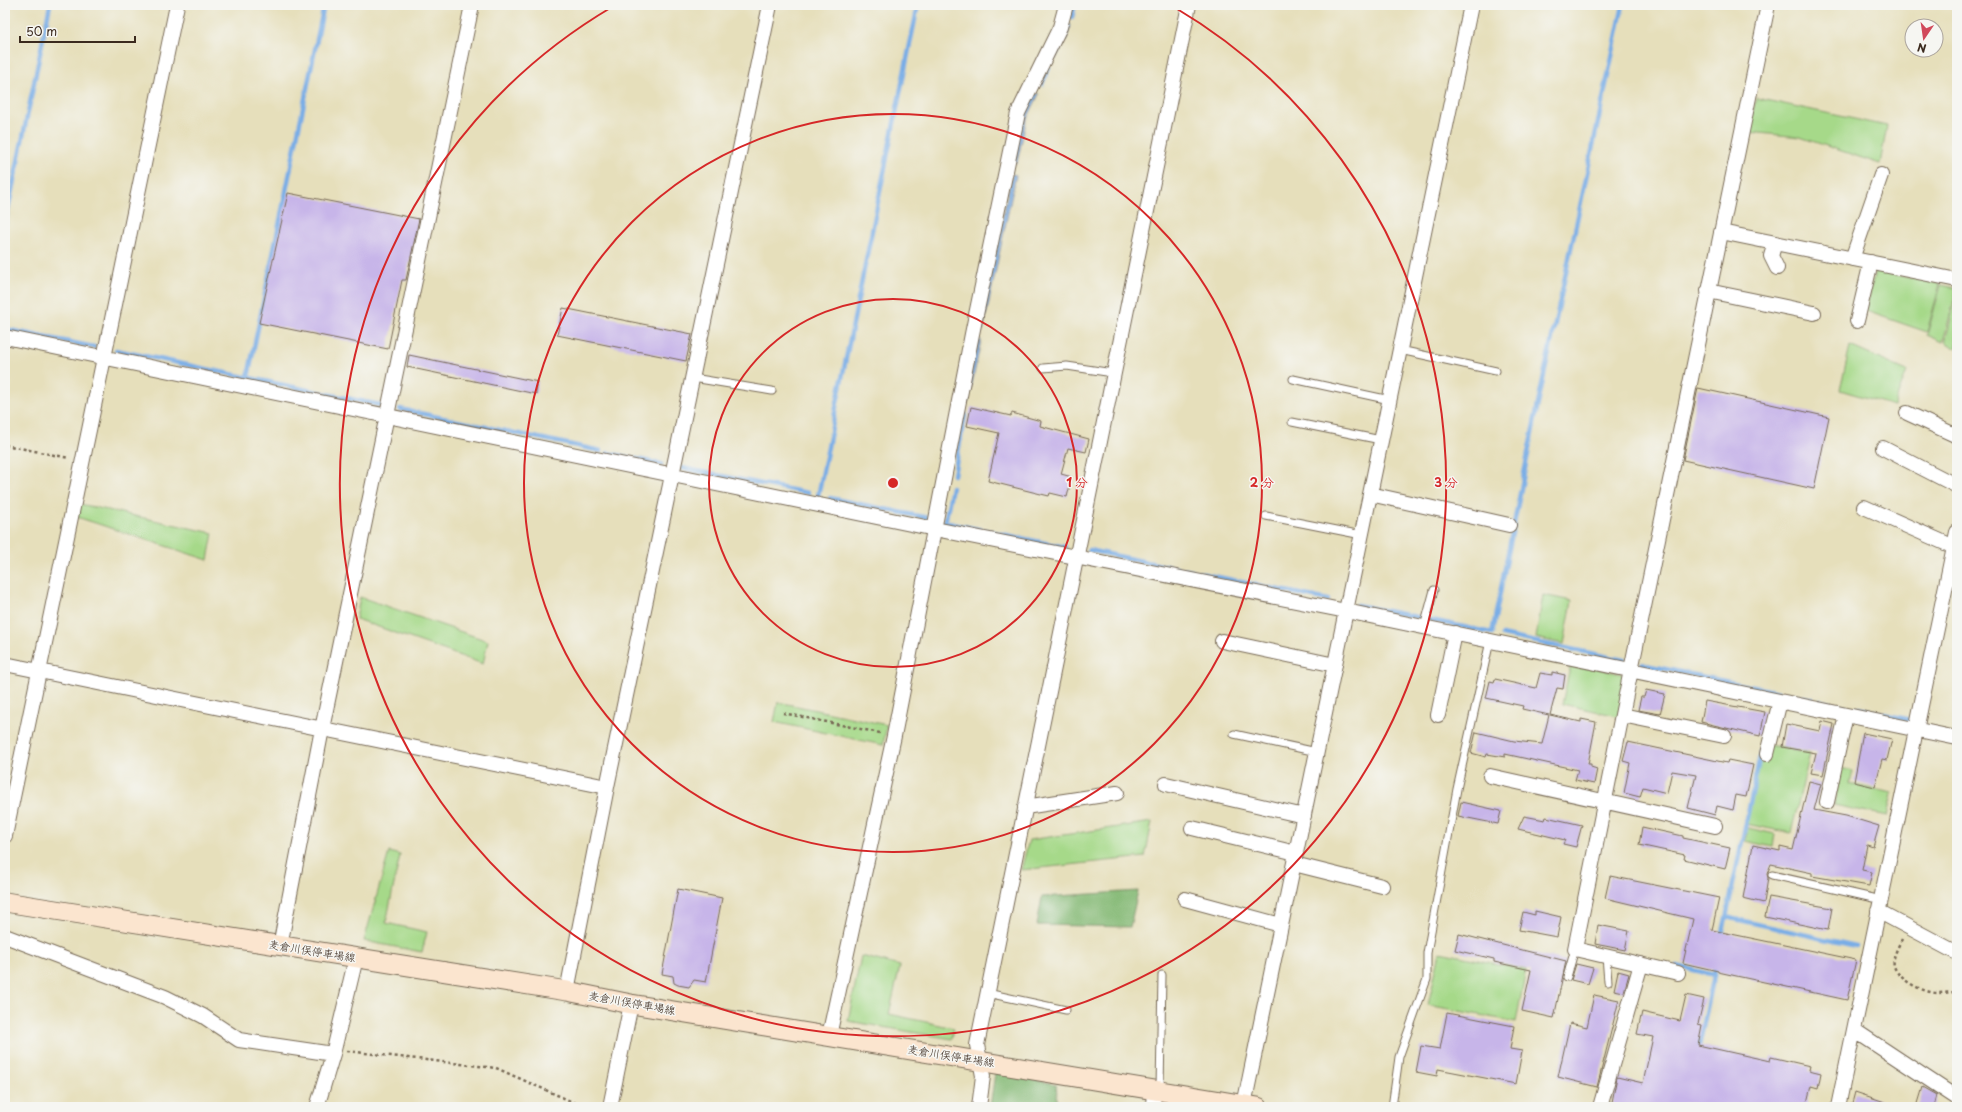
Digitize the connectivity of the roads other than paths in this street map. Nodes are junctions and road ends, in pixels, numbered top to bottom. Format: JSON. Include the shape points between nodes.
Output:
{"nodes":[{"id":1,"x":177,"y":5,"type":"edge"},
{"id":2,"x":472,"y":5,"type":"edge"},
{"id":3,"x":770,"y":5,"type":"edge"},
{"id":4,"x":1066,"y":5,"type":"edge"},
{"id":5,"x":1189,"y":5,"type":"edge"},
{"id":6,"x":1471,"y":5,"type":"edge"},
{"id":7,"x":1768,"y":5,"type":"edge"},
{"id":8,"x":1880,"y":175,"type":"dead end"},
{"id":9,"x":1721,"y":232,"type":"junction"},
{"id":10,"x":1775,"y":243,"type":"junction"},
{"id":11,"x":1852,"y":258,"type":"junction"},
{"id":12,"x":1871,"y":262,"type":"junction"},
{"id":13,"x":1776,"y":268,"type":"dead end"},
{"id":14,"x":1957,"y":280,"type":"edge"},
{"id":15,"x":1708,"y":290,"type":"junction"},
{"id":16,"x":1814,"y":313,"type":"dead end"},
{"id":17,"x":1857,"y":321,"type":"dead end"},
{"id":18,"x":5,"y":337,"type":"edge"},
{"id":19,"x":1400,"y":350,"type":"junction"},
{"id":20,"x":103,"y":357,"type":"junction"},
{"id":21,"x":1043,"y":368,"type":"dead end"},
{"id":22,"x":1496,"y":371,"type":"dead end"},
{"id":23,"x":1113,"y":373,"type":"junction"},
{"id":24,"x":693,"y":378,"type":"junction"},
{"id":25,"x":1294,"y":380,"type":"dead end"},
{"id":26,"x":772,"y":391,"type":"dead end"},
{"id":27,"x":1390,"y":400,"type":"junction"},
{"id":28,"x":1907,"y":413,"type":"dead end"},
{"id":29,"x":388,"y":415,"type":"junction"},
{"id":30,"x":1292,"y":422,"type":"dead end"},
{"id":31,"x":1957,"y":436,"type":"edge"},
{"id":32,"x":1381,"y":440,"type":"junction"},
{"id":33,"x":1883,"y":448,"type":"dead end"},
{"id":34,"x":673,"y":474,"type":"junction"},
{"id":35,"x":1957,"y":486,"type":"edge"},
{"id":36,"x":1370,"y":494,"type":"junction"},
{"id":37,"x":1864,"y":507,"type":"dead end"},
{"id":38,"x":1266,"y":516,"type":"dead end"},
{"id":39,"x":1510,"y":525,"type":"dead end"},
{"id":40,"x":935,"y":529,"type":"junction"},
{"id":41,"x":1957,"y":532,"type":"edge"},
{"id":42,"x":1362,"y":535,"type":"junction"},
{"id":43,"x":1954,"y":547,"type":"junction"},
{"id":44,"x":1076,"y":556,"type":"junction"},
{"id":45,"x":1434,"y":590,"type":"dead end"},
{"id":46,"x":1346,"y":611,"type":"junction"},
{"id":47,"x":1424,"y":627,"type":"junction"},
{"id":48,"x":1455,"y":633,"type":"junction"},
{"id":49,"x":1222,"y":641,"type":"dead end"},
{"id":50,"x":1490,"y":641,"type":"junction"},
{"id":51,"x":5,"y":664,"type":"edge"},
{"id":52,"x":1335,"y":665,"type":"junction"},
{"id":53,"x":1631,"y":670,"type":"junction"},
{"id":54,"x":39,"y":671,"type":"junction"},
{"id":55,"x":1780,"y":701,"type":"junction"},
{"id":56,"x":1438,"y":715,"type":"dead end"},
{"id":57,"x":1622,"y":715,"type":"junction"},
{"id":58,"x":1846,"y":715,"type":"junction"},
{"id":59,"x":322,"y":729,"type":"junction"},
{"id":60,"x":1917,"y":730,"type":"junction"},
{"id":61,"x":1234,"y":734,"type":"dead end"},
{"id":62,"x":1724,"y":736,"type":"dead end"},
{"id":63,"x":1957,"y":738,"type":"edge"},
{"id":64,"x":1317,"y":752,"type":"junction"},
{"id":65,"x":1768,"y":754,"type":"dead end"},
{"id":66,"x":1490,"y":776,"type":"dead end"},
{"id":67,"x":1166,"y":784,"type":"dead end"},
{"id":68,"x":607,"y":787,"type":"junction"},
{"id":69,"x":1117,"y":794,"type":"dead end"},
{"id":70,"x":1604,"y":802,"type":"junction"},
{"id":71,"x":1827,"y":802,"type":"dead end"},
{"id":72,"x":1025,"y":807,"type":"junction"},
{"id":73,"x":1304,"y":816,"type":"junction"},
{"id":74,"x":1715,"y":826,"type":"dead end"},
{"id":75,"x":1192,"y":828,"type":"dead end"},
{"id":76,"x":5,"y":836,"type":"edge"},
{"id":77,"x":1295,"y":858,"type":"junction"},
{"id":78,"x":1772,"y":875,"type":"dead end"},
{"id":79,"x":1382,"y":886,"type":"dead end"},
{"id":80,"x":1185,"y":899,"type":"dead end"},
{"id":81,"x":5,"y":902,"type":"edge"},
{"id":82,"x":1875,"y":904,"type":"junction"},
{"id":83,"x":1281,"y":925,"type":"junction"},
{"id":84,"x":5,"y":936,"type":"edge"},
{"id":85,"x":280,"y":946,"type":"junction"},
{"id":86,"x":1575,"y":949,"type":"junction"},
{"id":87,"x":1957,"y":953,"type":"edge"},
{"id":88,"x":1606,"y":956,"type":"junction"},
{"id":89,"x":356,"y":958,"type":"junction"},
{"id":90,"x":1641,"y":964,"type":"junction"},
{"id":91,"x":1678,"y":973,"type":"dead end"},
{"id":92,"x":1162,"y":975,"type":"dead end"},
{"id":93,"x":1567,"y":976,"type":"dead end"},
{"id":94,"x":1608,"y":982,"type":"dead end"},
{"id":95,"x":567,"y":991,"type":"junction"},
{"id":96,"x":987,"y":993,"type":"junction"},
{"id":97,"x":631,"y":1004,"type":"junction"},
{"id":98,"x":1066,"y":1010,"type":"dead end"},
{"id":99,"x":1854,"y":1030,"type":"junction"},
{"id":100,"x":829,"y":1036,"type":"junction"},
{"id":101,"x":333,"y":1054,"type":"junction"},
{"id":102,"x":980,"y":1061,"type":"junction"},
{"id":103,"x":1156,"y":1096,"type":"edge"},
{"id":104,"x":1957,"y":1098,"type":"edge"},
{"id":105,"x":1251,"y":1106,"type":"edge"},
{"id":106,"x":317,"y":1107,"type":"edge"},
{"id":107,"x":610,"y":1107,"type":"edge"},
{"id":108,"x":979,"y":1107,"type":"edge"},
{"id":109,"x":1392,"y":1107,"type":"edge"},
{"id":110,"x":1600,"y":1107,"type":"edge"},
{"id":111,"x":1838,"y":1107,"type":"edge"}],
"edges":[{"from":1,"to":20,"type":"street"},
{"from":2,"to":29,"type":"street"},
{"from":3,"to":24,"type":"street"},
{"from":4,"to":40,"type":"street","via":[[1060,27],[1018,113]]},
{"from":5,"to":23,"type":"street"},
{"from":6,"to":19,"type":"street"},
{"from":7,"to":9,"type":"street"},
{"from":8,"to":11,"type":"street"},
{"from":9,"to":10,"type":"street"},
{"from":9,"to":15,"type":"street"},
{"from":10,"to":11,"type":"street"},
{"from":10,"to":13,"type":"street","via":[[1771,256]]},
{"from":11,"to":12,"type":"street"},
{"from":12,"to":14,"type":"street"},
{"from":12,"to":17,"type":"street"},
{"from":15,"to":16,"type":"street"},
{"from":15,"to":53,"type":"street"},
{"from":18,"to":20,"type":"street"},
{"from":19,"to":22,"type":"lane"},
{"from":19,"to":27,"type":"street"},
{"from":20,"to":29,"type":"street"},
{"from":20,"to":54,"type":"street"},
{"from":21,"to":23,"type":"lane","via":[[1067,366]]},
{"from":23,"to":44,"type":"street"},
{"from":24,"to":26,"type":"lane"},
{"from":24,"to":34,"type":"street"},
{"from":25,"to":27,"type":"lane"},
{"from":27,"to":32,"type":"street"},
{"from":28,"to":31,"type":"street"},
{"from":29,"to":34,"type":"street"},
{"from":29,"to":59,"type":"street"},
{"from":30,"to":32,"type":"lane"},
{"from":32,"to":36,"type":"street"},
{"from":33,"to":35,"type":"street"},
{"from":34,"to":40,"type":"street"},
{"from":34,"to":68,"type":"street"},
{"from":36,"to":39,"type":"street"},
{"from":36,"to":42,"type":"street"},
{"from":37,"to":43,"type":"street"},
{"from":38,"to":42,"type":"lane"},
{"from":40,"to":44,"type":"street"},
{"from":40,"to":100,"type":"street","via":[[894,736]]},
{"from":41,"to":43,"type":"street"},
{"from":42,"to":46,"type":"street"},
{"from":43,"to":60,"type":"street"},
{"from":44,"to":46,"type":"street"},
{"from":44,"to":72,"type":"street"},
{"from":45,"to":47,"type":"lane"},
{"from":46,"to":47,"type":"street"},
{"from":46,"to":52,"type":"street"},
{"from":47,"to":48,"type":"street"},
{"from":48,"to":50,"type":"street"},
{"from":48,"to":56,"type":"street"},
{"from":49,"to":52,"type":"street"},
{"from":50,"to":53,"type":"street"},
{"from":50,"to":109,"type":"lane","via":[[1457,789],[1427,953],[1427,979],[1399,1057]]},
{"from":51,"to":54,"type":"street"},
{"from":52,"to":64,"type":"street"},
{"from":53,"to":55,"type":"street"},
{"from":53,"to":57,"type":"street"},
{"from":54,"to":59,"type":"street"},
{"from":54,"to":76,"type":"street"},
{"from":55,"to":58,"type":"street"},
{"from":55,"to":65,"type":"street"},
{"from":57,"to":62,"type":"street"},
{"from":57,"to":70,"type":"street"},
{"from":58,"to":60,"type":"street"},
{"from":58,"to":71,"type":"street"},
{"from":59,"to":68,"type":"street"},
{"from":59,"to":85,"type":"street"},
{"from":60,"to":63,"type":"street"},
{"from":60,"to":82,"type":"street"},
{"from":61,"to":64,"type":"lane"},
{"from":64,"to":73,"type":"street"},
{"from":66,"to":70,"type":"street"},
{"from":67,"to":73,"type":"street"},
{"from":68,"to":95,"type":"street"},
{"from":69,"to":72,"type":"street"},
{"from":70,"to":74,"type":"street"},
{"from":70,"to":86,"type":"street"},
{"from":72,"to":96,"type":"street"},
{"from":73,"to":77,"type":"street"},
{"from":75,"to":77,"type":"street"},
{"from":77,"to":79,"type":"street"},
{"from":77,"to":83,"type":"street"},
{"from":78,"to":82,"type":"lane"},
{"from":80,"to":83,"type":"street"},
{"from":81,"to":85,"type":"main road","name":"麦倉川俣停車場線"},
{"from":82,"to":87,"type":"street","via":[[1907,926]]},
{"from":82,"to":99,"type":"street"},
{"from":83,"to":105,"type":"street"},
{"from":84,"to":101,"type":"street","via":[[165,997],[203,1016],[239,1040]]},
{"from":85,"to":89,"type":"main road","name":"麦倉川俣停車場線"},
{"from":86,"to":88,"type":"street"},
{"from":86,"to":93,"type":"lane"},
{"from":88,"to":90,"type":"street"},
{"from":88,"to":94,"type":"lane"},
{"from":89,"to":95,"type":"main road","name":"麦倉川俣停車場線"},
{"from":89,"to":101,"type":"street"},
{"from":90,"to":91,"type":"street"},
{"from":90,"to":110,"type":"street"},
{"from":92,"to":103,"type":"lane"},
{"from":95,"to":97,"type":"main road","name":"麦倉川俣停車場線"},
{"from":96,"to":98,"type":"lane"},
{"from":96,"to":102,"type":"street","via":[[977,1045]]},
{"from":97,"to":100,"type":"main road","name":"麦倉川俣停車場線"},
{"from":97,"to":107,"type":"street"},
{"from":99,"to":104,"type":"street"},
{"from":99,"to":111,"type":"street"},
{"from":100,"to":102,"type":"main road","name":"麦倉川俣停車場線"},
{"from":101,"to":106,"type":"street"},
{"from":102,"to":103,"type":"main road","name":"麦倉川俣停車場線"},
{"from":102,"to":108,"type":"street","via":[[983,1076]]},
{"from":103,"to":105,"type":"main road","name":"麦倉川俣停車場線"}]}
